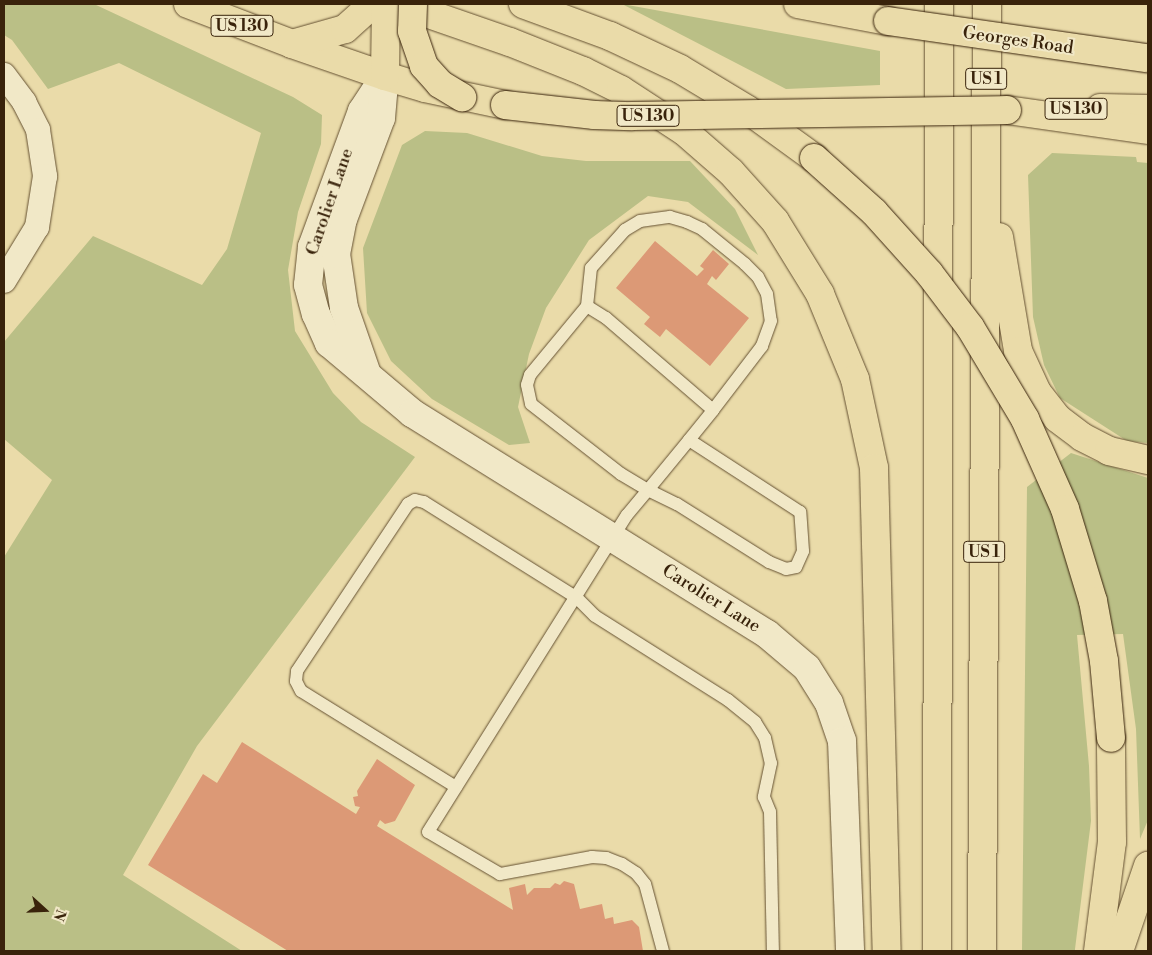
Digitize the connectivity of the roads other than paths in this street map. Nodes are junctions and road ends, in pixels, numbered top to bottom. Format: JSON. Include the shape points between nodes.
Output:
{"nodes":[{"id":1,"x":188,"y":4,"type":"edge"},
{"id":2,"x":386,"y":4,"type":"edge"},
{"id":3,"x":400,"y":4,"type":"edge"},
{"id":4,"x":413,"y":4,"type":"edge"},
{"id":5,"x":522,"y":4,"type":"edge"},
{"id":6,"x":798,"y":4,"type":"edge"},
{"id":7,"x":838,"y":4,"type":"edge"},
{"id":8,"x":928,"y":4,"type":"edge"},
{"id":9,"x":939,"y":4,"type":"edge"},
{"id":10,"x":987,"y":4,"type":"edge"},
{"id":11,"x":364,"y":14,"type":"edge"},
{"id":12,"x":888,"y":21,"type":"junction"},
{"id":13,"x":292,"y":44,"type":"junction"},
{"id":14,"x":1147,"y":58,"type":"edge"},
{"id":15,"x":939,"y":69,"type":"junction"},
{"id":16,"x":4,"y":75,"type":"edge"},
{"id":17,"x":385,"y":76,"type":"junction"},
{"id":18,"x":462,"y":97,"type":"junction"},
{"id":19,"x":1147,"y":119,"type":"edge"},
{"id":20,"x":986,"y":154,"type":"junction"},
{"id":21,"x":4,"y":281,"type":"edge"},
{"id":22,"x":587,"y":306,"type":"junction"},
{"id":23,"x":713,"y":410,"type":"junction"},
{"id":24,"x":689,"y":440,"type":"junction"},
{"id":25,"x":1148,"y":460,"type":"edge"},
{"id":26,"x":648,"y":490,"type":"junction"},
{"id":27,"x":613,"y":538,"type":"junction"},
{"id":28,"x":577,"y":598,"type":"junction"},
{"id":29,"x":456,"y":787,"type":"junction"},
{"id":30,"x":1148,"y":866,"type":"edge"},
{"id":31,"x":663,"y":951,"type":"edge"},
{"id":32,"x":773,"y":951,"type":"edge"},
{"id":33,"x":850,"y":951,"type":"edge"},
{"id":34,"x":888,"y":951,"type":"edge"},
{"id":35,"x":937,"y":951,"type":"edge"},
{"id":36,"x":982,"y":951,"type":"edge"},
{"id":37,"x":1098,"y":951,"type":"edge"},
{"id":38,"x":1119,"y":951,"type":"edge"}],
"edges":[{"from":1,"to":13,"type":"highway","number":"US 130"},
{"from":2,"to":17,"type":"highway","via":[[392,34]]},
{"from":3,"to":34,"type":"highway","via":[[583,71],[621,90],[684,131],[731,172],[769,214],[820,294],[855,379],[874,468]]},
{"from":4,"to":18,"type":"highway","bridge":true,"via":[[412,31],[424,66],[440,84]]},
{"from":5,"to":37,"type":"highway","bridge":true,"via":[[610,36],[680,69],[748,110],[814,158],[874,212],[930,273],[970,327],[1025,419],[1065,509],[1091,593],[1104,661],[1111,738],[1112,842]]},
{"from":6,"to":12,"type":"highway"},
{"from":7,"to":12,"type":"highway"},
{"from":8,"to":15,"type":"highway"},
{"from":9,"to":15,"type":"highway","number":"US 1"},
{"from":10,"to":20,"type":"highway","number":"US 1"},
{"from":11,"to":13,"type":"highway","via":[[327,36]]},
{"from":12,"to":14,"type":"highway","name":"Georges Road","bridge":true},
{"from":13,"to":17,"type":"highway","number":"US 130"},
{"from":15,"to":35,"type":"highway","number":"US 1"},
{"from":16,"to":21,"type":"street","via":[[24,102],[38,130],[45,176],[37,227]]},
{"from":17,"to":18,"type":"highway","number":"US 130"},
{"from":17,"to":27,"type":"street","name":"Carolier Lane","via":[[362,111],[317,232],[308,273],[311,300],[329,343],[412,413]]},
{"from":18,"to":19,"type":"highway","number":"US 130","bridge":true,"via":[[579,114],[632,116],[1007,110]]},
{"from":20,"to":25,"type":"highway","via":[[1014,335],[1033,385],[1047,407],[1070,429],[1109,451]]},
{"from":20,"to":36,"type":"highway","number":"US 1"},
{"from":22,"to":23,"type":"lane","via":[[606,318]]},
{"from":22,"to":23,"type":"lane","via":[[591,268],[625,230],[640,221],[670,217],[702,229],[758,277],[771,310],[762,346]]},
{"from":22,"to":26,"type":"lane","via":[[530,375],[528,396],[537,410],[621,474]]},
{"from":23,"to":24,"type":"lane"},
{"from":24,"to":26,"type":"lane"},
{"from":24,"to":26,"type":"lane","via":[[797,508],[803,522],[803,544],[796,567],[789,570],[777,566],[677,504]]},
{"from":26,"to":27,"type":"lane"},
{"from":27,"to":28,"type":"lane"},
{"from":27,"to":33,"type":"street","name":"Carolier Lane","via":[[782,644],[819,685],[837,721],[845,761]]},
{"from":28,"to":29,"type":"lane"},
{"from":28,"to":29,"type":"lane","via":[[424,502],[415,500],[408,504],[297,671],[296,682],[301,690]]},
{"from":28,"to":32,"type":"lane","via":[[595,616],[741,709],[760,729],[771,763],[764,797],[770,820]]},
{"from":29,"to":31,"type":"lane","via":[[428,832],[500,874],[592,857],[622,864],[645,884]]},
{"from":30,"to":38,"type":"highway"}]}
